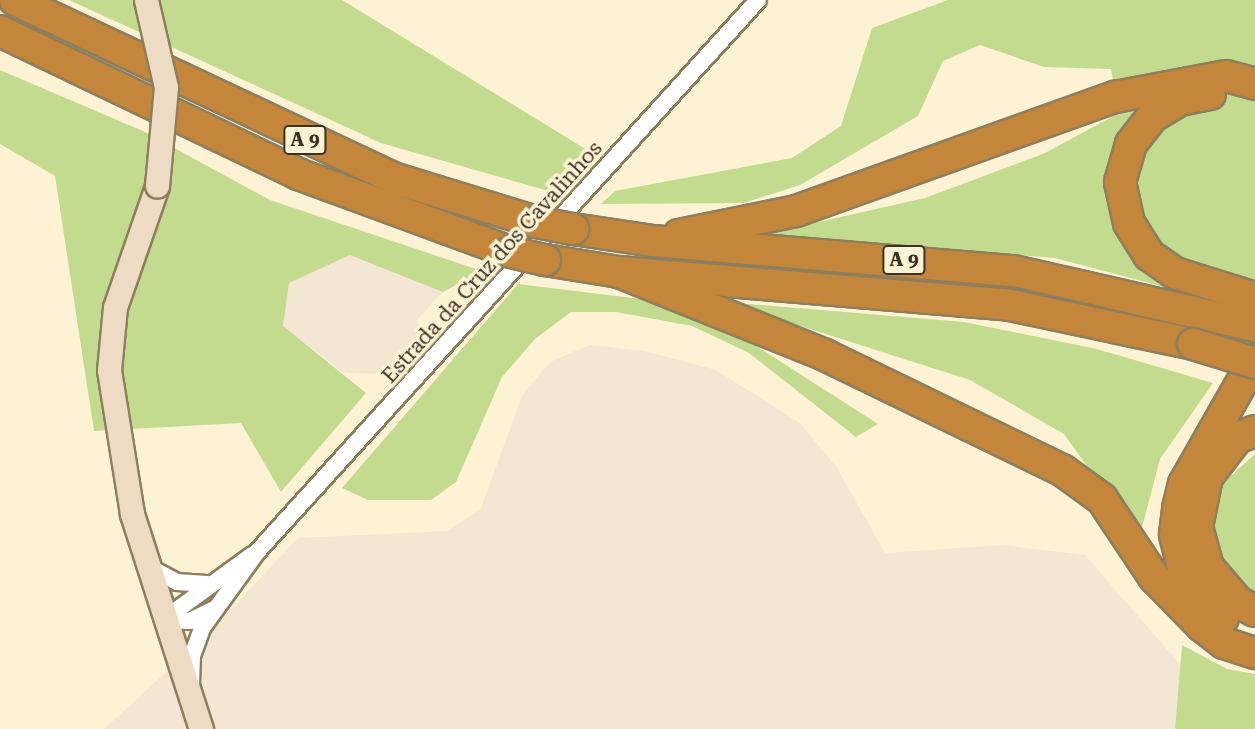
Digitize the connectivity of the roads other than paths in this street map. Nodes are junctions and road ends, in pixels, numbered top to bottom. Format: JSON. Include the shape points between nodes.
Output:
{"nodes":[{"id":1,"x":15,"y":0,"type":"edge"},
{"id":2,"x":146,"y":0,"type":"edge"},
{"id":3,"x":758,"y":0,"type":"edge"},
{"id":4,"x":0,"y":31,"type":"edge"},
{"id":5,"x":1255,"y":84,"type":"edge"},
{"id":6,"x":1255,"y":101,"type":"edge"},
{"id":7,"x":653,"y":241,"type":"junction"},
{"id":8,"x":618,"y":272,"type":"junction"},
{"id":9,"x":1255,"y":298,"type":"edge"},
{"id":10,"x":1219,"y":301,"type":"junction"},
{"id":11,"x":1255,"y":329,"type":"edge"},
{"id":12,"x":1255,"y":361,"type":"edge"},
{"id":13,"x":1255,"y":431,"type":"edge"},
{"id":14,"x":257,"y":552,"type":"junction"},
{"id":15,"x":145,"y":564,"type":"junction"},
{"id":16,"x":206,"y":584,"type":"junction"},
{"id":17,"x":1178,"y":603,"type":"junction"},
{"id":18,"x":215,"y":608,"type":"junction"},
{"id":19,"x":1255,"y":611,"type":"edge"},
{"id":20,"x":163,"y":620,"type":"junction"},
{"id":21,"x":1255,"y":633,"type":"edge"},
{"id":22,"x":1255,"y":653,"type":"edge"},
{"id":23,"x":191,"y":705,"type":"junction"},
{"id":24,"x":201,"y":729,"type":"edge"}],
"edges":[{"from":1,"to":7,"type":"highway","number":"A 9","bridge":true,"via":[[393,178],[536,222]]},
{"from":2,"to":15,"type":"main road","bridge":true,"via":[[166,87],[157,186],[110,335],[114,425]]},
{"from":3,"to":14,"type":"street","name":"Estrada da Cruz dos Cavalinhos"},
{"from":4,"to":8,"type":"highway","number":"A 9","bridge":true,"via":[[298,174],[510,253]]},
{"from":5,"to":7,"type":"highway","via":[[1226,76],[1115,97],[796,211]]},
{"from":6,"to":10,"type":"highway","via":[[1211,94],[1180,100],[1152,117],[1131,144],[1120,182],[1129,223],[1149,255]]},
{"from":7,"to":10,"type":"highway","number":"A 9","via":[[1014,271]]},
{"from":8,"to":12,"type":"highway","number":"A 9","bridge":true,"via":[[1010,305]]},
{"from":8,"to":17,"type":"highway","via":[[825,355],[1062,470],[1102,499],[1154,577]]},
{"from":9,"to":10,"type":"highway"},
{"from":10,"to":11,"type":"highway","number":"A 9"},
{"from":11,"to":17,"type":"highway","via":[[1171,477],[1161,505],[1160,536]]},
{"from":12,"to":21,"type":"highway","via":[[1184,484],[1175,534],[1184,571],[1213,613]]},
{"from":13,"to":19,"type":"highway","via":[[1237,438],[1207,477],[1197,527],[1208,568],[1238,602]]},
{"from":14,"to":16,"type":"street","name":"Estrada da Cruz dos Cavalinhos"},
{"from":14,"to":18,"type":"street","name":"Estrada da Cruz dos Cavalinhos"},
{"from":15,"to":16,"type":"street","via":[[177,582]]},
{"from":15,"to":20,"type":"main road"},
{"from":16,"to":20,"type":"street","name":"Estrada da Cruz dos Cavalinhos"},
{"from":17,"to":22,"type":"highway","via":[[1224,643]]},
{"from":18,"to":20,"type":"street","via":[[190,621]]},
{"from":18,"to":23,"type":"street","name":"Estrada da Cruz dos Cavalinhos","via":[[192,656]]},
{"from":20,"to":23,"type":"main road"},
{"from":23,"to":24,"type":"main road"}]}
